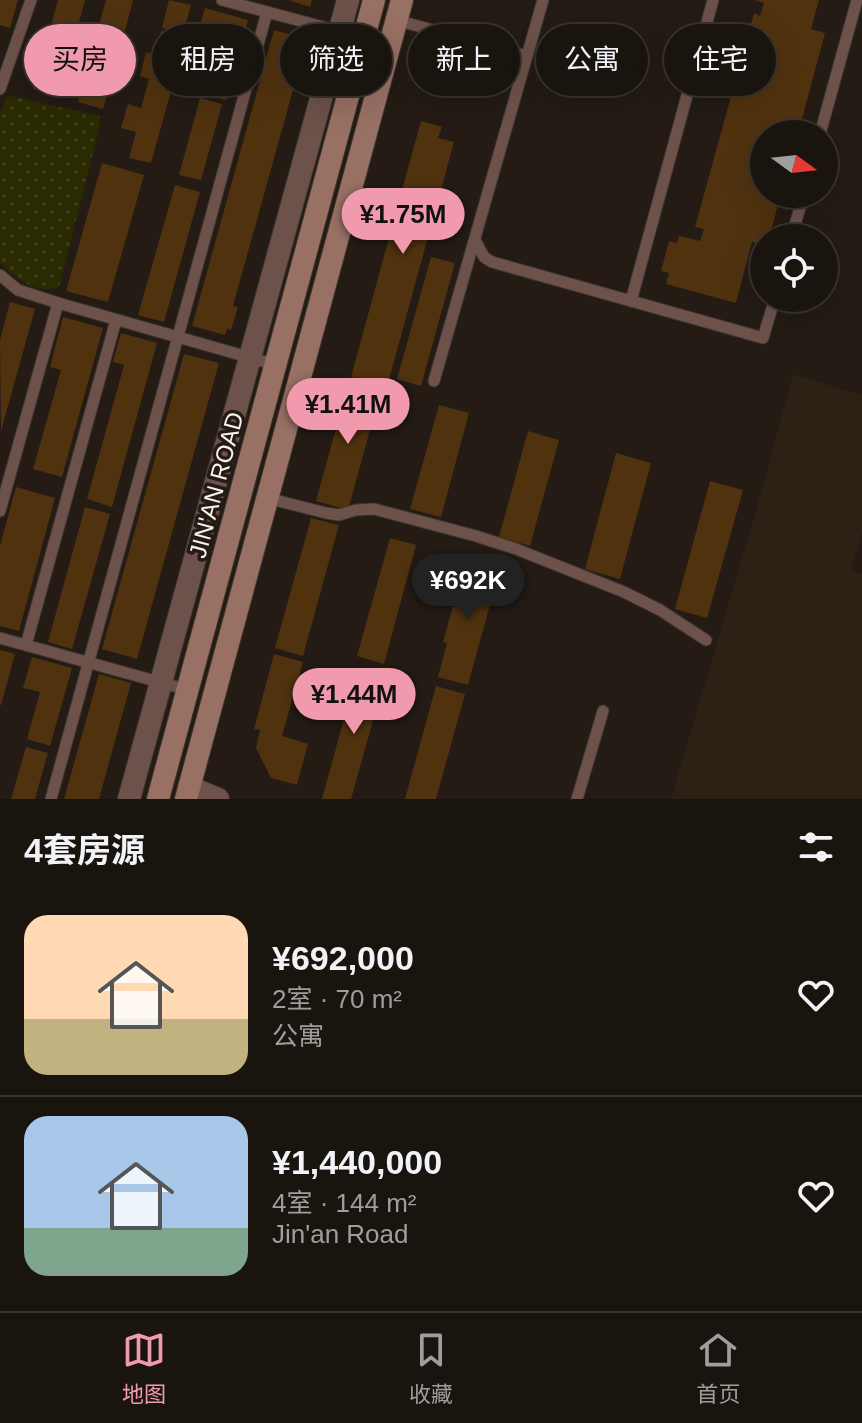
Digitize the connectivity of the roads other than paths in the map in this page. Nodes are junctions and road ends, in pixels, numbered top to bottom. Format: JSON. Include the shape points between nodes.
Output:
{"nodes":[{"id":1,"x":31,"y":0,"type":"edge"},
{"id":2,"x":222,"y":0,"type":"edge"},
{"id":3,"x":348,"y":0,"type":"edge"},
{"id":4,"x":374,"y":0,"type":"edge"},
{"id":5,"x":543,"y":0,"type":"edge"},
{"id":6,"x":713,"y":0,"type":"edge"},
{"id":7,"x":857,"y":0,"type":"edge"},
{"id":8,"x":399,"y":10,"type":"edge"},
{"id":9,"x":267,"y":12,"type":"junction"},
{"id":10,"x":313,"y":24,"type":"edge"},
{"id":11,"x":342,"y":24,"type":"edge"},
{"id":12,"x":368,"y":24,"type":"edge"},
{"id":13,"x":527,"y":56,"type":"junction"},
{"id":14,"x":0,"y":89,"type":"edge"},
{"id":15,"x":322,"y":96,"type":"edge"},
{"id":16,"x":348,"y":96,"type":"edge"},
{"id":17,"x":824,"y":120,"type":"edge"},
{"id":18,"x":475,"y":240,"type":"junction"},
{"id":19,"x":0,"y":275,"type":"edge"},
{"id":20,"x":631,"y":301,"type":"junction"},
{"id":21,"x":58,"y":303,"type":"junction"},
{"id":22,"x":771,"y":312,"type":"edge"},
{"id":23,"x":116,"y":320,"type":"junction"},
{"id":24,"x":177,"y":337,"type":"junction"},
{"id":25,"x":250,"y":358,"type":"junction"},
{"id":26,"x":276,"y":365,"type":"junction"},
{"id":27,"x":434,"y":381,"type":"dead end"},
{"id":28,"x":267,"y":498,"type":"junction"},
{"id":29,"x":0,"y":511,"type":"edge"},
{"id":30,"x":0,"y":638,"type":"edge"},
{"id":31,"x":706,"y":640,"type":"dead end"},
{"id":32,"x":26,"y":645,"type":"junction"},
{"id":33,"x":88,"y":662,"type":"junction"},
{"id":34,"x":161,"y":682,"type":"junction"},
{"id":35,"x":188,"y":690,"type":"junction"},
{"id":36,"x":603,"y":711,"type":"dead end"},
{"id":37,"x":187,"y":793,"type":"edge"},
{"id":38,"x":51,"y":799,"type":"edge"},
{"id":39,"x":129,"y":799,"type":"edge"},
{"id":40,"x":158,"y":799,"type":"edge"},
{"id":41,"x":218,"y":799,"type":"edge"},
{"id":42,"x":577,"y":799,"type":"edge"}],
"edges":[{"from":1,"to":14,"type":"lane"},
{"from":2,"to":9,"type":"lane"},
{"from":3,"to":11,"type":"street"},
{"from":4,"to":12,"type":"main road","name":"JIN'AN ROAD"},
{"from":5,"to":13,"type":"lane"},
{"from":6,"to":20,"type":"lane"},
{"from":7,"to":17,"type":"lane"},
{"from":8,"to":13,"type":"lane"},
{"from":8,"to":28,"type":"main road"},
{"from":9,"to":10,"type":"lane"},
{"from":9,"to":24,"type":"lane"},
{"from":13,"to":18,"type":"lane"},
{"from":15,"to":25,"type":"street"},
{"from":16,"to":26,"type":"main road","name":"JIN'AN ROAD"},
{"from":18,"to":20,"type":"lane","via":[[492,262]]},
{"from":18,"to":27,"type":"lane"},
{"from":19,"to":21,"type":"lane","via":[[18,290]]},
{"from":20,"to":22,"type":"lane","via":[[763,338]]},
{"from":21,"to":23,"type":"lane"},
{"from":21,"to":29,"type":"lane"},
{"from":23,"to":24,"type":"lane"},
{"from":23,"to":32,"type":"lane"},
{"from":24,"to":25,"type":"lane"},
{"from":24,"to":33,"type":"lane"},
{"from":25,"to":26,"type":"lane"},
{"from":25,"to":34,"type":"street"},
{"from":26,"to":35,"type":"main road","name":"JIN'AN ROAD"},
{"from":28,"to":31,"type":"lane","via":[[339,515],[374,509],[489,540],[624,592]]},
{"from":28,"to":37,"type":"main road"},
{"from":30,"to":32,"type":"lane"},
{"from":32,"to":33,"type":"lane"},
{"from":33,"to":34,"type":"lane"},
{"from":33,"to":38,"type":"lane"},
{"from":34,"to":35,"type":"lane"},
{"from":34,"to":39,"type":"street"},
{"from":35,"to":40,"type":"main road","name":"JIN'AN ROAD"},
{"from":36,"to":42,"type":"lane"},
{"from":37,"to":41,"type":"street"}]}
